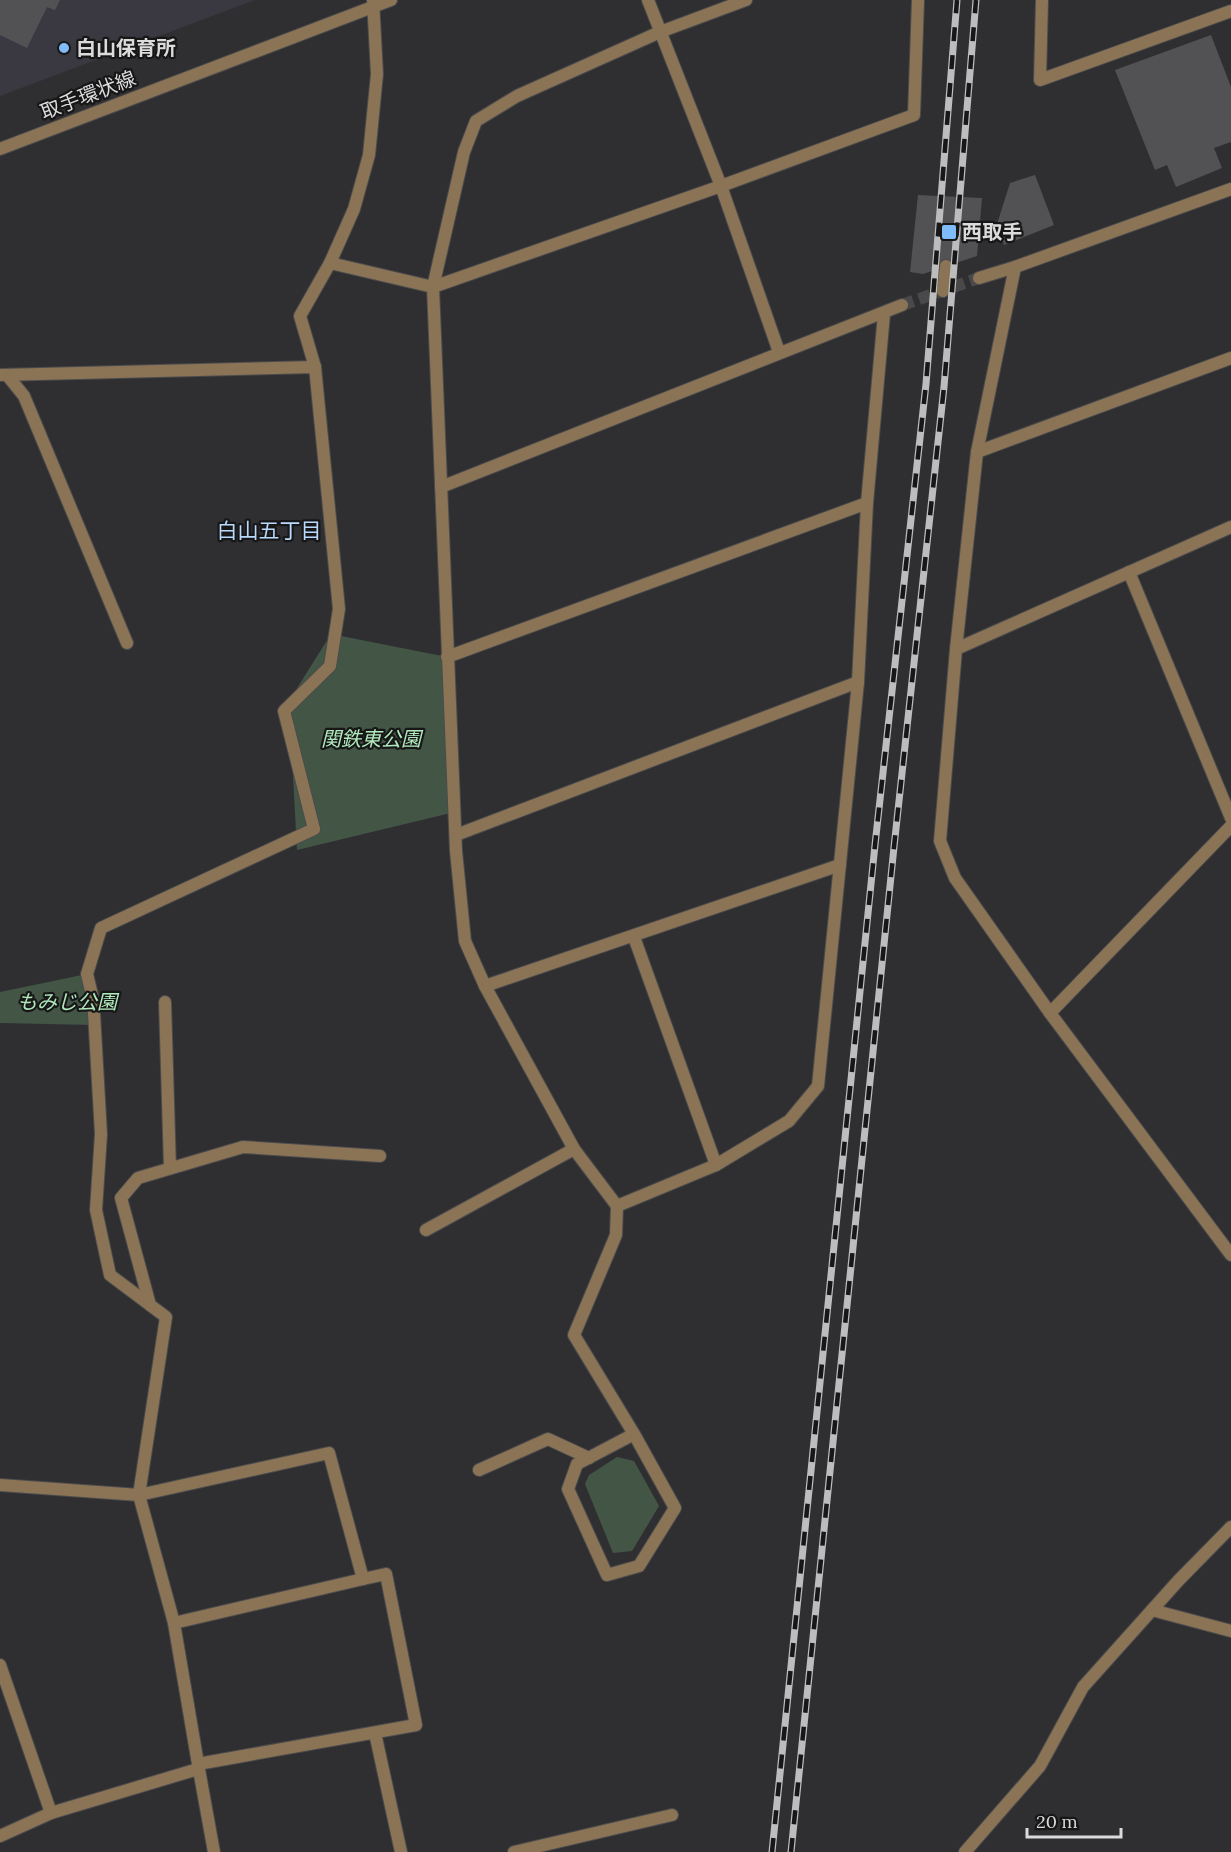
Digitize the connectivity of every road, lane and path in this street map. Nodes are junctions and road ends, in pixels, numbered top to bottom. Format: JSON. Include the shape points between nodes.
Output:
{"nodes":[{"id":1,"x":391,"y":0,"type":"edge"},
{"id":2,"x":648,"y":0,"type":"edge"},
{"id":3,"x":746,"y":0,"type":"edge"},
{"id":4,"x":918,"y":0,"type":"edge"},
{"id":5,"x":1042,"y":0,"type":"edge"},
{"id":6,"x":373,"y":3,"type":"edge"},
{"id":7,"x":1231,"y":11,"type":"edge"},
{"id":8,"x":660,"y":32,"type":"junction"},
{"id":9,"x":0,"y":149,"type":"edge"},
{"id":10,"x":721,"y":186,"type":"junction"},
{"id":11,"x":1231,"y":189,"type":"edge"},
{"id":12,"x":330,"y":263,"type":"junction"},
{"id":13,"x":946,"y":266,"type":"dead end"},
{"id":14,"x":1015,"y":267,"type":"junction"},
{"id":15,"x":979,"y":278,"type":"tunnel mouth"},
{"id":16,"x":433,"y":287,"type":"junction"},
{"id":17,"x":943,"y":291,"type":"dead end"},
{"id":18,"x":902,"y":305,"type":"tunnel mouth"},
{"id":19,"x":884,"y":314,"type":"junction"},
{"id":20,"x":779,"y":352,"type":"junction"},
{"id":21,"x":1231,"y":358,"type":"edge"},
{"id":22,"x":315,"y":367,"type":"junction"},
{"id":23,"x":4,"y":375,"type":"edge"},
{"id":24,"x":976,"y":452,"type":"junction"},
{"id":25,"x":441,"y":487,"type":"junction"},
{"id":26,"x":867,"y":503,"type":"junction"},
{"id":27,"x":1231,"y":527,"type":"edge"},
{"id":28,"x":1129,"y":572,"type":"junction"},
{"id":29,"x":127,"y":643,"type":"dead end"},
{"id":30,"x":956,"y":649,"type":"junction"},
{"id":31,"x":447,"y":657,"type":"junction"},
{"id":32,"x":858,"y":682,"type":"junction"},
{"id":33,"x":1231,"y":818,"type":"edge"},
{"id":34,"x":1231,"y":826,"type":"edge"},
{"id":35,"x":456,"y":836,"type":"junction"},
{"id":36,"x":840,"y":865,"type":"junction"},
{"id":37,"x":634,"y":937,"type":"junction"},
{"id":38,"x":485,"y":987,"type":"junction"},
{"id":39,"x":165,"y":1002,"type":"dead end"},
{"id":40,"x":1050,"y":1013,"type":"junction"},
{"id":41,"x":574,"y":1149,"type":"junction"},
{"id":42,"x":380,"y":1156,"type":"dead end"},
{"id":43,"x":716,"y":1165,"type":"junction"},
{"id":44,"x":170,"y":1168,"type":"junction"},
{"id":45,"x":617,"y":1206,"type":"junction"},
{"id":46,"x":426,"y":1230,"type":"dead end"},
{"id":47,"x":1231,"y":1255,"type":"edge"},
{"id":48,"x":150,"y":1305,"type":"junction"},
{"id":49,"x":634,"y":1434,"type":"junction"},
{"id":50,"x":589,"y":1458,"type":"junction"},
{"id":51,"x":479,"y":1470,"type":"dead end"},
{"id":52,"x":0,"y":1485,"type":"edge"},
{"id":53,"x":139,"y":1495,"type":"junction"},
{"id":54,"x":1231,"y":1527,"type":"edge"},
{"id":55,"x":363,"y":1579,"type":"junction"},
{"id":56,"x":1152,"y":1610,"type":"junction"},
{"id":57,"x":174,"y":1623,"type":"junction"},
{"id":58,"x":1231,"y":1631,"type":"edge"},
{"id":59,"x":0,"y":1665,"type":"edge"},
{"id":60,"x":375,"y":1734,"type":"junction"},
{"id":61,"x":198,"y":1766,"type":"junction"},
{"id":62,"x":51,"y":1813,"type":"junction"},
{"id":63,"x":672,"y":1815,"type":"dead end"},
{"id":64,"x":0,"y":1836,"type":"edge"},
{"id":65,"x":214,"y":1852,"type":"edge"},
{"id":66,"x":401,"y":1852,"type":"edge"},
{"id":67,"x":514,"y":1852,"type":"edge"},
{"id":68,"x":964,"y":1852,"type":"edge"}],
"edges":[{"from":1,"to":6,"type":"street","name":"取手環状線"},
{"from":2,"to":8,"type":"street"},
{"from":3,"to":8,"type":"street"},
{"from":4,"to":10,"type":"street","via":[[914,115]]},
{"from":5,"to":7,"type":"street","via":[[1040,80]]},
{"from":6,"to":9,"type":"street","name":"取手環状線"},
{"from":6,"to":12,"type":"street","via":[[377,74],[369,155],[354,209]]},
{"from":8,"to":10,"type":"street"},
{"from":8,"to":16,"type":"street","via":[[517,96],[476,121],[464,152]]},
{"from":10,"to":16,"type":"street"},
{"from":10,"to":20,"type":"street"},
{"from":11,"to":14,"type":"street"},
{"from":12,"to":16,"type":"street"},
{"from":12,"to":22,"type":"street","via":[[300,316]]},
{"from":13,"to":17,"type":"street"},
{"from":14,"to":15,"type":"street"},
{"from":14,"to":24,"type":"street"},
{"from":16,"to":25,"type":"street"},
{"from":18,"to":19,"type":"street"},
{"from":19,"to":20,"type":"street"},
{"from":19,"to":26,"type":"street"},
{"from":20,"to":25,"type":"street"},
{"from":21,"to":24,"type":"street"},
{"from":22,"to":23,"type":"street"},
{"from":22,"to":48,"type":"street","via":[[339,609],[330,666],[284,711],[314,830],[101,928],[87,974],[94,1013],[100,1134],[96,1210],[110,1275]]},
{"from":23,"to":29,"type":"street","via":[[24,396]]},
{"from":24,"to":30,"type":"street"},
{"from":25,"to":31,"type":"street"},
{"from":26,"to":31,"type":"street"},
{"from":26,"to":32,"type":"street"},
{"from":27,"to":28,"type":"street"},
{"from":28,"to":30,"type":"street"},
{"from":28,"to":33,"type":"street"},
{"from":30,"to":40,"type":"street","via":[[940,841],[955,878]]},
{"from":31,"to":35,"type":"street"},
{"from":32,"to":35,"type":"street"},
{"from":32,"to":36,"type":"street"},
{"from":34,"to":40,"type":"street"},
{"from":35,"to":38,"type":"street","via":[[465,941]]},
{"from":36,"to":37,"type":"street"},
{"from":36,"to":43,"type":"street","via":[[818,1086],[789,1120]]},
{"from":37,"to":38,"type":"street"},
{"from":37,"to":43,"type":"street"},
{"from":38,"to":41,"type":"street"},
{"from":39,"to":44,"type":"street"},
{"from":40,"to":47,"type":"street"},
{"from":41,"to":45,"type":"street"},
{"from":41,"to":46,"type":"street"},
{"from":42,"to":44,"type":"street","via":[[243,1147]]},
{"from":43,"to":45,"type":"street"},
{"from":44,"to":48,"type":"street","via":[[138,1178],[121,1198]]},
{"from":45,"to":49,"type":"street","via":[[616,1235],[574,1335]]},
{"from":48,"to":53,"type":"street","via":[[166,1317]]},
{"from":49,"to":50,"type":"street"},
{"from":49,"to":50,"type":"street","via":[[675,1508],[639,1566],[607,1575],[568,1489],[577,1464]]},
{"from":50,"to":51,"type":"street","via":[[548,1439]]},
{"from":52,"to":53,"type":"street"},
{"from":53,"to":55,"type":"street","via":[[329,1452]]},
{"from":53,"to":57,"type":"street"},
{"from":54,"to":56,"type":"street"},
{"from":55,"to":57,"type":"street"},
{"from":55,"to":60,"type":"street","via":[[386,1575],[416,1725]]},
{"from":56,"to":58,"type":"street"},
{"from":56,"to":68,"type":"street","via":[[1083,1687],[1040,1766]]},
{"from":57,"to":61,"type":"street"},
{"from":59,"to":62,"type":"street"},
{"from":60,"to":61,"type":"street"},
{"from":60,"to":66,"type":"street"},
{"from":61,"to":62,"type":"street"},
{"from":61,"to":65,"type":"street"},
{"from":62,"to":64,"type":"street"},
{"from":63,"to":67,"type":"street"}]}
